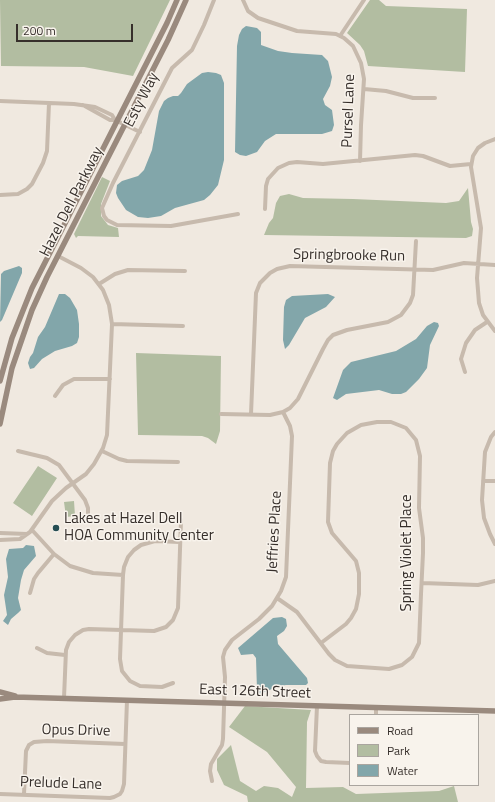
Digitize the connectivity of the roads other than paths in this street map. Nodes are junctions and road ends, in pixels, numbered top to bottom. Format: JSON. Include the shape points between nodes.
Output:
{"nodes":[{"id":1,"x":177,"y":0,"type":"edge"},
{"id":2,"x":186,"y":0,"type":"edge"},
{"id":3,"x":214,"y":0,"type":"edge"},
{"id":4,"x":243,"y":0,"type":"edge"},
{"id":5,"x":364,"y":0,"type":"edge"},
{"id":6,"x":340,"y":36,"type":"junction"},
{"id":7,"x":364,"y":89,"type":"junction"},
{"id":8,"x":435,"y":98,"type":"dead end"},
{"id":9,"x":0,"y":101,"type":"edge"},
{"id":10,"x":49,"y":103,"type":"junction"},
{"id":11,"x":116,"y":120,"type":"junction"},
{"id":12,"x":125,"y":124,"type":"junction"},
{"id":13,"x":140,"y":132,"type":"junction"},
{"id":14,"x":495,"y":140,"type":"edge"},
{"id":15,"x":360,"y":161,"type":"junction"},
{"id":16,"x":472,"y":164,"type":"junction"},
{"id":17,"x":0,"y":195,"type":"edge"},
{"id":18,"x":265,"y":209,"type":"dead end"},
{"id":19,"x":238,"y":214,"type":"dead end"},
{"id":20,"x":416,"y":241,"type":"dead end"},
{"id":21,"x":58,"y":256,"type":"junction"},
{"id":22,"x":478,"y":263,"type":"junction"},
{"id":23,"x":495,"y":265,"type":"edge"},
{"id":24,"x":414,"y":270,"type":"junction"},
{"id":25,"x":185,"y":271,"type":"dead end"},
{"id":26,"x":99,"y":284,"type":"junction"},
{"id":27,"x":486,"y":322,"type":"junction"},
{"id":28,"x":112,"y":324,"type":"junction"},
{"id":29,"x":183,"y":326,"type":"dead end"},
{"id":30,"x":495,"y":331,"type":"edge"},
{"id":31,"x":465,"y":372,"type":"dead end"},
{"id":32,"x":110,"y":379,"type":"junction"},
{"id":33,"x":0,"y":381,"type":"edge"},
{"id":34,"x":54,"y":396,"type":"dead end"},
{"id":35,"x":283,"y":412,"type":"junction"},
{"id":36,"x":221,"y":414,"type":"dead end"},
{"id":37,"x":251,"y":414,"type":"junction"},
{"id":38,"x":0,"y":424,"type":"edge"},
{"id":39,"x":495,"y":432,"type":"edge"},
{"id":40,"x":18,"y":451,"type":"dead end"},
{"id":41,"x":102,"y":452,"type":"junction"},
{"id":42,"x":178,"y":462,"type":"dead end"},
{"id":43,"x":483,"y":481,"type":"junction"},
{"id":44,"x":495,"y":481,"type":"edge"},
{"id":45,"x":73,"y":483,"type":"junction"},
{"id":46,"x":88,"y":519,"type":"dead end"},
{"id":47,"x":181,"y":520,"type":"dead end"},
{"id":48,"x":32,"y":530,"type":"junction"},
{"id":49,"x":0,"y":533,"type":"edge"},
{"id":50,"x":27,"y":534,"type":"junction"},
{"id":51,"x":0,"y":540,"type":"edge"},
{"id":52,"x":180,"y":542,"type":"junction"},
{"id":53,"x":495,"y":544,"type":"edge"},
{"id":54,"x":54,"y":554,"type":"junction"},
{"id":55,"x":123,"y":575,"type":"junction"},
{"id":56,"x":495,"y":581,"type":"edge"},
{"id":57,"x":422,"y":583,"type":"junction"},
{"id":58,"x":30,"y":593,"type":"dead end"},
{"id":59,"x":277,"y":598,"type":"junction"},
{"id":60,"x":121,"y":630,"type":"junction"},
{"id":61,"x":321,"y":643,"type":"junction"},
{"id":62,"x":37,"y":648,"type":"dead end"},
{"id":63,"x":65,"y":655,"type":"junction"},
{"id":64,"x":173,"y":683,"type":"dead end"},
{"id":65,"x":0,"y":692,"type":"edge"},
{"id":66,"x":15,"y":696,"type":"junction"},
{"id":67,"x":64,"y":698,"type":"junction"},
{"id":68,"x":0,"y":699,"type":"edge"},
{"id":69,"x":127,"y":700,"type":"junction"},
{"id":70,"x":225,"y":703,"type":"junction"},
{"id":71,"x":317,"y":706,"type":"junction"},
{"id":72,"x":376,"y":708,"type":"junction"},
{"id":73,"x":495,"y":711,"type":"edge"},
{"id":74,"x":376,"y":714,"type":"edge"},
{"id":75,"x":125,"y":744,"type":"junction"},
{"id":76,"x":349,"y":763,"type":"edge"},
{"id":77,"x":212,"y":781,"type":"dead end"},
{"id":78,"x":0,"y":794,"type":"edge"},
{"id":79,"x":24,"y":794,"type":"junction"}],
"edges":[{"from":1,"to":11,"type":"main road","name":"Hazel Dell Parkway"},
{"from":2,"to":12,"type":"main road","name":"Hazel Dell Parkway"},
{"from":3,"to":13,"type":"street","name":"Esty Way","via":[[193,49],[172,68]]},
{"from":4,"to":6,"type":"street","via":[[248,11],[258,18],[297,31],[332,33]]},
{"from":5,"to":6,"type":"street"},
{"from":6,"to":7,"type":"street","name":"Pursel Lane","via":[[351,44],[358,54],[363,71]]},
{"from":7,"to":8,"type":"street","via":[[386,91],[413,98]]},
{"from":7,"to":15,"type":"street","name":"Pursel Lane","via":[[360,124]]},
{"from":9,"to":10,"type":"street"},
{"from":10,"to":11,"type":"street","via":[[83,105],[108,119]]},
{"from":10,"to":17,"type":"street","via":[[47,151],[36,177],[30,187],[21,193],[11,196]]},
{"from":11,"to":12,"type":"street"},
{"from":11,"to":33,"type":"main road","name":"Hazel Dell Parkway","via":[[32,288],[12,338]]},
{"from":12,"to":13,"type":"street"},
{"from":12,"to":21,"type":"main road","name":"Hazel Dell Parkway"},
{"from":13,"to":19,"type":"street","name":"Esty Way","via":[[102,205],[104,216],[110,223],[166,226]]},
{"from":14,"to":16,"type":"street","via":[[480,146],[474,154]]},
{"from":15,"to":16,"type":"street","via":[[415,155],[450,166]]},
{"from":15,"to":18,"type":"street","via":[[319,164],[292,162],[283,165],[273,173],[267,183]]},
{"from":16,"to":22,"type":"street","via":[[481,228]]},
{"from":20,"to":24,"type":"street"},
{"from":21,"to":26,"type":"street","via":[[86,271]]},
{"from":21,"to":38,"type":"main road","name":"Hazel Dell Parkway","via":[[22,336],[10,374]]},
{"from":22,"to":23,"type":"street","name":"Springbrooke Run"},
{"from":22,"to":24,"type":"street","name":"Springbrooke Run","via":[[464,263],[436,270]]},
{"from":22,"to":27,"type":"street","via":[[479,302]]},
{"from":24,"to":35,"type":"street","via":[[413,295],[401,315],[388,322],[333,335],[323,349],[298,399]]},
{"from":24,"to":37,"type":"street","name":"Springbrooke Run","via":[[290,266],[277,269],[265,277],[256,293]]},
{"from":25,"to":26,"type":"street","via":[[125,270]]},
{"from":26,"to":28,"type":"street","via":[[106,295]]},
{"from":27,"to":30,"type":"street"},
{"from":27,"to":31,"type":"street","via":[[466,343],[461,359]]},
{"from":28,"to":29,"type":"street"},
{"from":28,"to":32,"type":"street"},
{"from":32,"to":34,"type":"street","via":[[74,379],[63,385]]},
{"from":32,"to":41,"type":"street","via":[[108,429]]},
{"from":35,"to":37,"type":"street","via":[[270,415]]},
{"from":35,"to":59,"type":"street","name":"Jeffries Place","via":[[292,436],[291,470],[287,569]]},
{"from":36,"to":37,"type":"street"},
{"from":39,"to":43,"type":"street","via":[[485,452]]},
{"from":40,"to":45,"type":"street","via":[[54,460]]},
{"from":41,"to":42,"type":"street","via":[[119,459]]},
{"from":41,"to":45,"type":"street","via":[[89,470]]},
{"from":43,"to":44,"type":"street"},
{"from":43,"to":53,"type":"street","via":[[484,518]]},
{"from":45,"to":46,"type":"street","via":[[86,503]]},
{"from":45,"to":48,"type":"street","via":[[52,501]]},
{"from":47,"to":52,"type":"street"},
{"from":48,"to":50,"type":"street"},
{"from":48,"to":54,"type":"street"},
{"from":49,"to":50,"type":"street"},
{"from":50,"to":51,"type":"street","via":[[17,540]]},
{"from":52,"to":55,"type":"street","via":[[155,541],[141,545],[128,557]]},
{"from":52,"to":60,"type":"street","via":[[178,608],[173,620],[157,631]]},
{"from":54,"to":55,"type":"street","via":[[78,569]]},
{"from":54,"to":58,"type":"street","via":[[34,579]]},
{"from":55,"to":60,"type":"street"},
{"from":56,"to":57,"type":"street","via":[[478,585]]},
{"from":57,"to":61,"type":"street","name":"Spring Violet Place","via":[[419,643],[412,657],[402,665],[389,669],[347,666],[335,660]]},
{"from":57,"to":61,"type":"street","name":"Spring Violet Place","via":[[420,450],[406,428],[382,421],[361,425],[346,433],[336,444],[331,457],[328,522],[332,533],[356,561],[359,573],[358,602],[352,618]]},
{"from":59,"to":61,"type":"street","name":"Spring Violet Place","via":[[297,612]]},
{"from":59,"to":70,"type":"street","name":"Jeffries Place","via":[[267,612],[232,640],[225,650]]},
{"from":60,"to":63,"type":"street","via":[[83,630],[69,642]]},
{"from":60,"to":64,"type":"street","via":[[120,663],[128,679],[135,684],[146,686],[162,687]]},
{"from":62,"to":63,"type":"street","via":[[47,653]]},
{"from":63,"to":67,"type":"street"},
{"from":65,"to":66,"type":"main road","name":"East 126th Street"},
{"from":66,"to":67,"type":"main road","name":"East 126th Street"},
{"from":66,"to":68,"type":"main road","name":"East 126th Street"},
{"from":67,"to":69,"type":"main road","name":"East 126th Street"},
{"from":69,"to":70,"type":"main road","name":"East 126th Street"},
{"from":69,"to":75,"type":"street"},
{"from":70,"to":71,"type":"main road","name":"East 126th Street"},
{"from":70,"to":77,"type":"street","name":"Jeffries Place","via":[[222,746],[211,764]]},
{"from":71,"to":72,"type":"main road","name":"East 126th Street"},
{"from":71,"to":76,"type":"street","via":[[317,756],[321,761]]},
{"from":72,"to":73,"type":"main road","name":"East 126th Street"},
{"from":72,"to":74,"type":"street"},
{"from":75,"to":79,"type":"street","name":"Opus Drive","via":[[38,741],[31,743],[26,751]]},
{"from":75,"to":79,"type":"street","name":"Prelude Lane","via":[[124,784],[120,794],[114,797]]},
{"from":78,"to":79,"type":"street","name":"Prelude Lane"}]}
